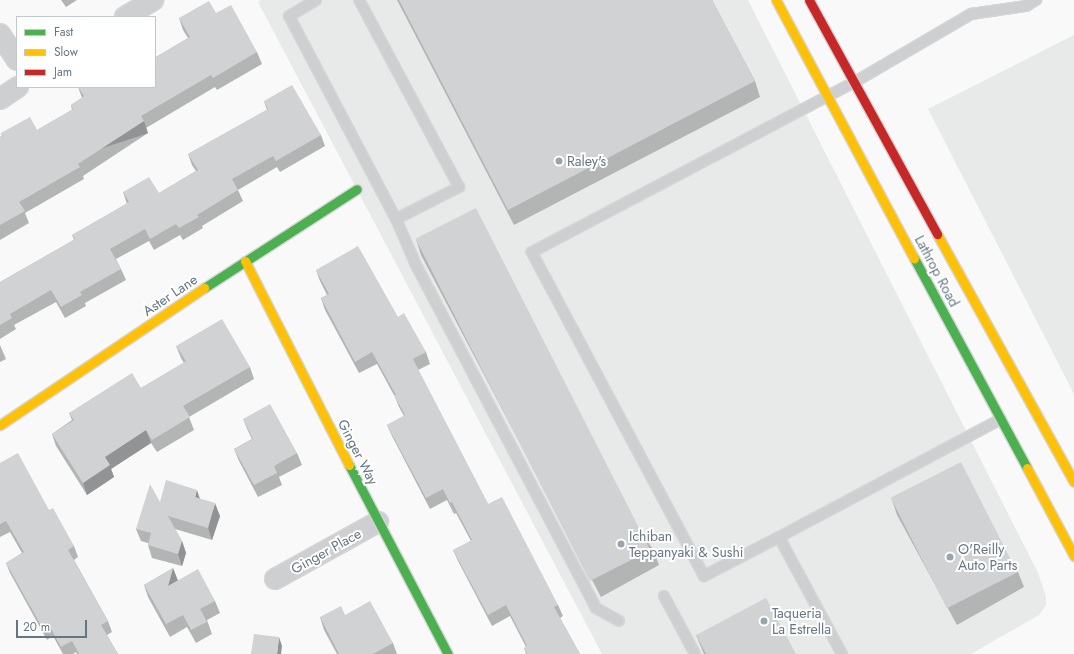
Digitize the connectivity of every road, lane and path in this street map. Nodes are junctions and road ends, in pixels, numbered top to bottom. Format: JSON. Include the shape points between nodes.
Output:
{"nodes":[{"id":1,"x":153,"y":0,"type":"edge"},
{"id":2,"x":316,"y":0,"type":"edge"},
{"id":3,"x":359,"y":0,"type":"edge"},
{"id":4,"x":776,"y":0,"type":"edge"},
{"id":5,"x":809,"y":0,"type":"edge"},
{"id":6,"x":1036,"y":0,"type":"edge"},
{"id":7,"x":127,"y":16,"type":"edge"},
{"id":8,"x":0,"y":34,"type":"edge"},
{"id":9,"x":16,"y":58,"type":"edge"},
{"id":10,"x":853,"y":83,"type":"junction"},
{"id":11,"x":16,"y":88,"type":"edge"},
{"id":12,"x":827,"y":96,"type":"junction"},
{"id":13,"x":0,"y":99,"type":"edge"},
{"id":14,"x":357,"y":189,"type":"dead end"},
{"id":15,"x":396,"y":219,"type":"junction"},
{"id":16,"x":245,"y":261,"type":"junction"},
{"id":17,"x":1000,"y":419,"type":"junction"},
{"id":18,"x":0,"y":425,"type":"edge"},
{"id":19,"x":1074,"y":482,"type":"edge"},
{"id":20,"x":378,"y":522,"type":"junction"},
{"id":21,"x":779,"y":537,"type":"junction"},
{"id":22,"x":1074,"y":556,"type":"edge"},
{"id":23,"x":275,"y":579,"type":"dead end"},
{"id":24,"x":664,"y":596,"type":"dead end"},
{"id":25,"x":619,"y":621,"type":"dead end"},
{"id":26,"x":448,"y":654,"type":"edge"},
{"id":27,"x":695,"y":654,"type":"edge"},
{"id":28,"x":842,"y":654,"type":"edge"}],
"edges":[{"from":1,"to":7,"type":"street"},
{"from":2,"to":15,"type":"lane","via":[[289,16]]},
{"from":3,"to":15,"type":"lane","via":[[458,187]]},
{"from":4,"to":12,"type":"main road","name":"Lathrop Road"},
{"from":5,"to":10,"type":"main road","name":"Lathrop Road"},
{"from":6,"to":10,"type":"lane","via":[[1026,6],[971,14]]},
{"from":8,"to":9,"type":"street"},
{"from":10,"to":12,"type":"lane"},
{"from":10,"to":19,"type":"main road","name":"Lathrop Road"},
{"from":11,"to":13,"type":"street"},
{"from":12,"to":17,"type":"main road","name":"Lathrop Road"},
{"from":12,"to":21,"type":"lane","via":[[532,252],[704,576]]},
{"from":14,"to":16,"type":"main road","name":"Aster Lane"},
{"from":15,"to":25,"type":"lane","via":[[416,265],[596,608]]},
{"from":16,"to":18,"type":"main road","name":"Aster Lane"},
{"from":16,"to":20,"type":"main road","name":"Ginger Way"},
{"from":17,"to":21,"type":"lane"},
{"from":17,"to":22,"type":"main road","name":"Lathrop Road"},
{"from":20,"to":23,"type":"street","name":"Ginger Place"},
{"from":20,"to":26,"type":"main road","name":"Ginger Way"},
{"from":21,"to":28,"type":"lane"},
{"from":24,"to":27,"type":"lane"}]}
